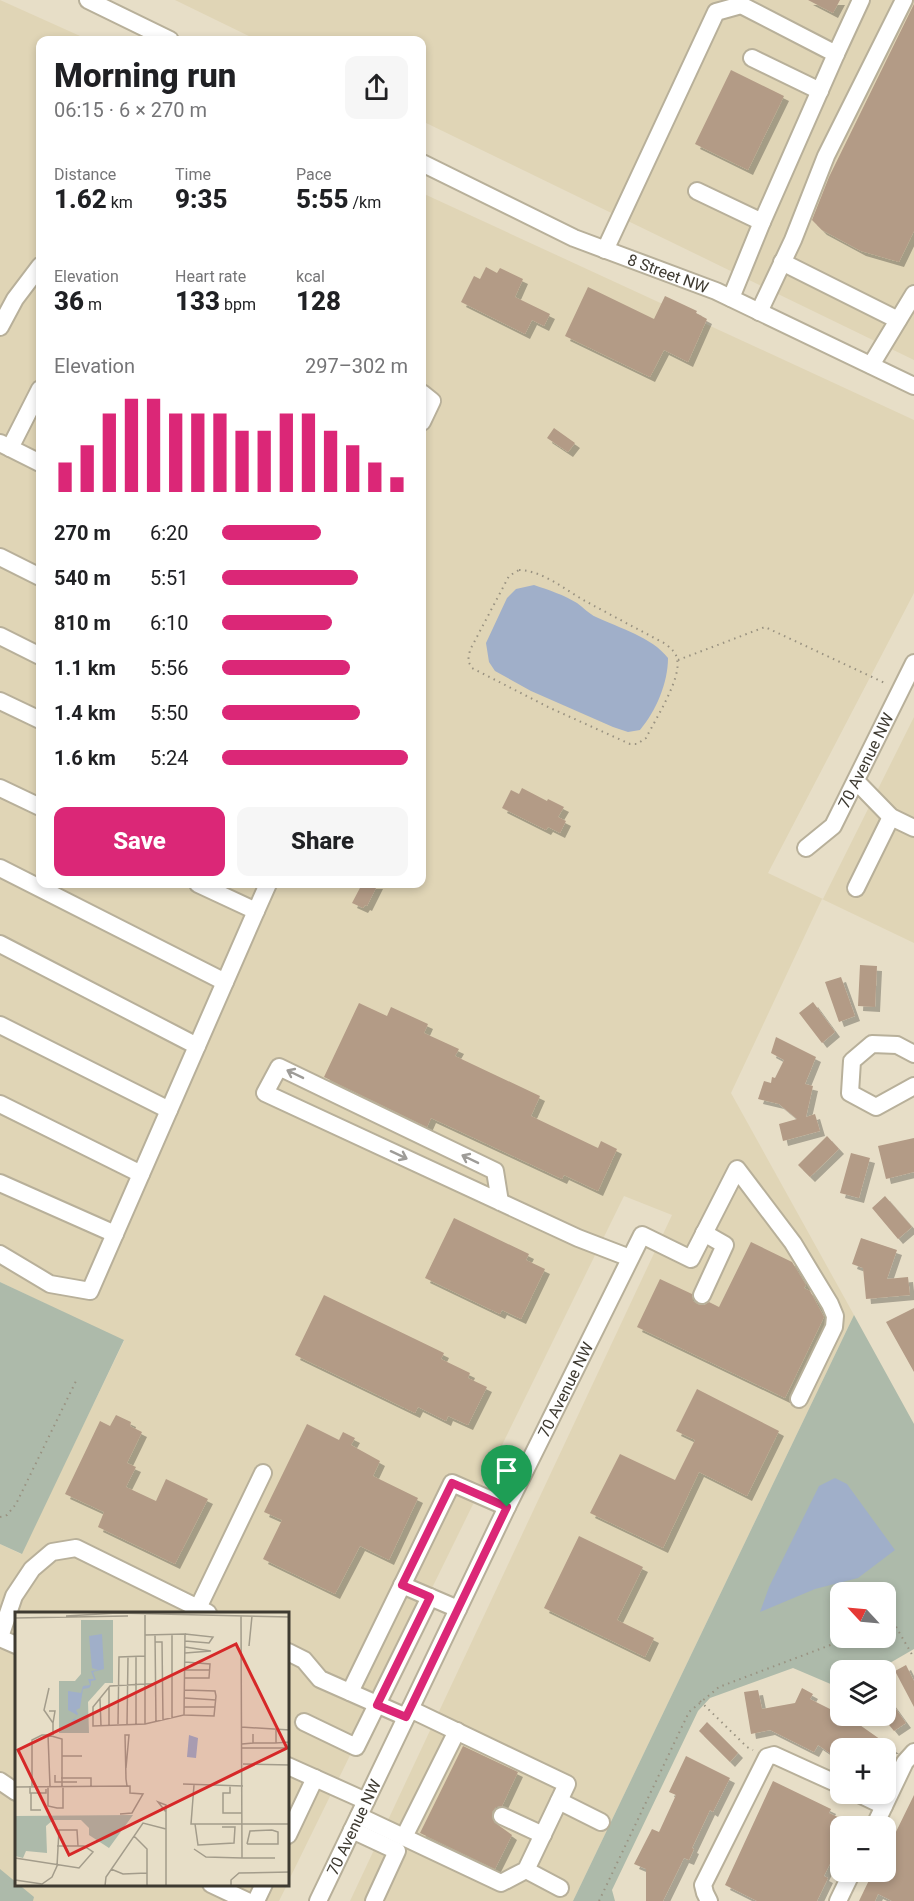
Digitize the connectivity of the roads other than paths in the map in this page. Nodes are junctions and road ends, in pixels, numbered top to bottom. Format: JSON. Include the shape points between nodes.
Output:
{"nodes":[{"id":1,"x":88,"y":0,"type":"edge"},
{"id":2,"x":861,"y":0,"type":"edge"},
{"id":3,"x":904,"y":0,"type":"edge"},
{"id":4,"x":743,"y":3,"type":"edge"},
{"id":5,"x":163,"y":36,"type":"edge"},
{"id":6,"x":836,"y":54,"type":"junction"},
{"id":7,"x":752,"y":58,"type":"dead end"},
{"id":8,"x":820,"y":91,"type":"junction"},
{"id":9,"x":426,"y":165,"type":"edge"},
{"id":10,"x":697,"y":191,"type":"dead end"},
{"id":11,"x":762,"y":222,"type":"junction"},
{"id":12,"x":605,"y":250,"type":"junction"},
{"id":13,"x":782,"y":262,"type":"junction"},
{"id":14,"x":36,"y":271,"type":"edge"},
{"id":15,"x":731,"y":298,"type":"junction"},
{"id":16,"x":913,"y":300,"type":"edge"},
{"id":17,"x":759,"y":312,"type":"junction"},
{"id":18,"x":898,"y":321,"type":"junction"},
{"id":19,"x":0,"y":327,"type":"edge"},
{"id":20,"x":872,"y":365,"type":"junction"},
{"id":21,"x":914,"y":386,"type":"edge"},
{"id":22,"x":36,"y":395,"type":"edge"},
{"id":23,"x":426,"y":396,"type":"edge"},
{"id":24,"x":426,"y":414,"type":"edge"},
{"id":25,"x":5,"y":445,"type":"edge"},
{"id":26,"x":36,"y":461,"type":"edge"},
{"id":27,"x":0,"y":557,"type":"edge"},
{"id":28,"x":36,"y":575,"type":"edge"},
{"id":29,"x":0,"y":636,"type":"edge"},
{"id":30,"x":36,"y":654,"type":"edge"},
{"id":31,"x":914,"y":663,"type":"edge"},
{"id":32,"x":2,"y":707,"type":"edge"},
{"id":33,"x":36,"y":719,"type":"edge"},
{"id":34,"x":856,"y":781,"type":"junction"},
{"id":35,"x":0,"y":788,"type":"edge"},
{"id":36,"x":36,"y":805,"type":"edge"},
{"id":37,"x":891,"y":817,"type":"junction"},
{"id":38,"x":914,"y":828,"type":"edge"},
{"id":39,"x":806,"y":848,"type":"dead end"},
{"id":40,"x":0,"y":868,"type":"edge"},
{"id":41,"x":36,"y":886,"type":"edge"},
{"id":42,"x":39,"y":888,"type":"edge"},
{"id":43,"x":206,"y":888,"type":"edge"},
{"id":44,"x":266,"y":888,"type":"edge"},
{"id":45,"x":856,"y":888,"type":"dead end"},
{"id":46,"x":256,"y":912,"type":"junction"},
{"id":47,"x":0,"y":944,"type":"edge"},
{"id":48,"x":225,"y":982,"type":"junction"},
{"id":49,"x":0,"y":1025,"type":"edge"},
{"id":50,"x":197,"y":1046,"type":"junction"},
{"id":51,"x":914,"y":1054,"type":"edge"},
{"id":52,"x":914,"y":1086,"type":"edge"},
{"id":53,"x":0,"y":1104,"type":"edge"},
{"id":54,"x":169,"y":1110,"type":"junction"},
{"id":55,"x":141,"y":1174,"type":"junction"},
{"id":56,"x":0,"y":1183,"type":"edge"},
{"id":57,"x":500,"y":1202,"type":"junction"},
{"id":58,"x":704,"y":1233,"type":"junction"},
{"id":59,"x":115,"y":1234,"type":"junction"},
{"id":60,"x":0,"y":1254,"type":"edge"},
{"id":61,"x":630,"y":1258,"type":"junction"},
{"id":62,"x":702,"y":1295,"type":"dead end"},
{"id":63,"x":799,"y":1399,"type":"dead end"},
{"id":64,"x":263,"y":1473,"type":"dead end"},
{"id":65,"x":507,"y":1507,"type":"junction"},
{"id":66,"x":402,"y":1585,"type":"junction"},
{"id":67,"x":7,"y":1593,"type":"edge"},
{"id":68,"x":430,"y":1597,"type":"junction"},
{"id":69,"x":458,"y":1609,"type":"junction"},
{"id":70,"x":203,"y":1611,"type":"edge"},
{"id":71,"x":0,"y":1638,"type":"edge"},
{"id":72,"x":15,"y":1645,"type":"edge"},
{"id":73,"x":290,"y":1653,"type":"edge"},
{"id":74,"x":350,"y":1692,"type":"junction"},
{"id":75,"x":377,"y":1705,"type":"junction"},
{"id":76,"x":408,"y":1713,"type":"junction"},
{"id":77,"x":304,"y":1722,"type":"dead end"},
{"id":78,"x":457,"y":1731,"type":"junction"},
{"id":79,"x":914,"y":1752,"type":"edge"},
{"id":80,"x":290,"y":1767,"type":"edge"},
{"id":81,"x":315,"y":1778,"type":"junction"},
{"id":82,"x":830,"y":1780,"type":"edge"},
{"id":83,"x":0,"y":1781,"type":"edge"},
{"id":84,"x":15,"y":1791,"type":"edge"},
{"id":85,"x":559,"y":1801,"type":"junction"},
{"id":86,"x":880,"y":1804,"type":"edge"},
{"id":87,"x":884,"y":1806,"type":"junction"},
{"id":88,"x":359,"y":1816,"type":"junction"},
{"id":89,"x":502,"y":1816,"type":"dead end"},
{"id":90,"x":879,"y":1816,"type":"edge"},
{"id":91,"x":602,"y":1822,"type":"dead end"},
{"id":92,"x":290,"y":1831,"type":"edge"},
{"id":93,"x":543,"y":1835,"type":"junction"},
{"id":94,"x":404,"y":1837,"type":"junction"},
{"id":95,"x":526,"y":1869,"type":"junction"},
{"id":96,"x":847,"y":1882,"type":"edge"},
{"id":97,"x":215,"y":1886,"type":"edge"},
{"id":98,"x":263,"y":1886,"type":"edge"},
{"id":99,"x":560,"y":1888,"type":"dead end"},
{"id":100,"x":707,"y":1897,"type":"edge"},
{"id":101,"x":247,"y":1901,"type":"edge"},
{"id":102,"x":256,"y":1901,"type":"edge"},
{"id":103,"x":318,"y":1901,"type":"edge"},
{"id":104,"x":374,"y":1901,"type":"edge"},
{"id":105,"x":838,"y":1901,"type":"edge"}],
"edges":[{"from":1,"to":5,"type":"street"},
{"from":2,"to":6,"type":"street"},
{"from":3,"to":13,"type":"street","via":[[826,156]]},
{"from":4,"to":6,"type":"street"},
{"from":4,"to":12,"type":"street","via":[[716,12]]},
{"from":6,"to":8,"type":"street"},
{"from":7,"to":8,"type":"street"},
{"from":8,"to":11,"type":"street"},
{"from":9,"to":12,"type":"street","name":"8 Street NW"},
{"from":10,"to":11,"type":"street"},
{"from":11,"to":15,"type":"street"},
{"from":12,"to":15,"type":"street","name":"8 Street NW"},
{"from":13,"to":17,"type":"street"},
{"from":13,"to":18,"type":"street"},
{"from":14,"to":19,"type":"street"},
{"from":15,"to":17,"type":"street","name":"8 Street NW"},
{"from":16,"to":18,"type":"street"},
{"from":17,"to":20,"type":"street","name":"8 Street NW"},
{"from":18,"to":20,"type":"street"},
{"from":20,"to":21,"type":"street","name":"8 Street NW"},
{"from":22,"to":25,"type":"street"},
{"from":23,"to":24,"type":"street","via":[[432,401]]},
{"from":25,"to":26,"type":"street"},
{"from":27,"to":28,"type":"street"},
{"from":29,"to":30,"type":"street"},
{"from":31,"to":34,"type":"street","name":"70 Avenue NW"},
{"from":32,"to":33,"type":"street"},
{"from":34,"to":37,"type":"street"},
{"from":34,"to":39,"type":"street","name":"70 Avenue NW","via":[[834,826]]},
{"from":35,"to":36,"type":"street"},
{"from":37,"to":38,"type":"street"},
{"from":37,"to":45,"type":"street"},
{"from":40,"to":41,"type":"street"},
{"from":42,"to":48,"type":"street"},
{"from":43,"to":46,"type":"street"},
{"from":44,"to":46,"type":"street"},
{"from":46,"to":48,"type":"street"},
{"from":47,"to":50,"type":"street"},
{"from":48,"to":50,"type":"street"},
{"from":49,"to":54,"type":"street"},
{"from":50,"to":54,"type":"street"},
{"from":51,"to":52,"type":"street","via":[[897,1045],[872,1044],[852,1061],[850,1093],[876,1107]]},
{"from":53,"to":55,"type":"street"},
{"from":54,"to":55,"type":"street"},
{"from":55,"to":59,"type":"street"},
{"from":56,"to":59,"type":"street"},
{"from":57,"to":57,"type":"street","one_way":true,"via":[[495,1171],[279,1066],[266,1094]]},
{"from":57,"to":61,"type":"street"},
{"from":58,"to":61,"type":"street","name":"70 Avenue NW","via":[[691,1259],[642,1235]]},
{"from":58,"to":62,"type":"street","via":[[725,1245]]},
{"from":58,"to":63,"type":"street","via":[[737,1169],[793,1243],[830,1304],[834,1327]]},
{"from":59,"to":60,"type":"street","via":[[90,1292],[50,1284]]},
{"from":61,"to":65,"type":"street","name":"70 Avenue NW"},
{"from":64,"to":70,"type":"street"},
{"from":65,"to":66,"type":"street","via":[[452,1483]]},
{"from":65,"to":69,"type":"street","name":"70 Avenue NW"},
{"from":66,"to":68,"type":"street"},
{"from":66,"to":74,"type":"street"},
{"from":67,"to":70,"type":"street","via":[[52,1552],[76,1548]]},
{"from":67,"to":71,"type":"street"},
{"from":68,"to":69,"type":"street"},
{"from":68,"to":75,"type":"street"},
{"from":69,"to":76,"type":"street","name":"70 Avenue NW"},
{"from":71,"to":72,"type":"street"},
{"from":73,"to":74,"type":"street","via":[[304,1660],[320,1678]]},
{"from":74,"to":75,"type":"street"},
{"from":75,"to":76,"type":"street"},
{"from":75,"to":77,"type":"street","via":[[356,1747]]},
{"from":76,"to":78,"type":"street"},
{"from":76,"to":88,"type":"street","name":"70 Avenue NW"},
{"from":78,"to":85,"type":"street","via":[[567,1784]]},
{"from":78,"to":94,"type":"street"},
{"from":79,"to":87,"type":"street","via":[[905,1762]]},
{"from":80,"to":81,"type":"street"},
{"from":81,"to":88,"type":"street"},
{"from":81,"to":92,"type":"street"},
{"from":82,"to":100,"type":"street","via":[[774,1755],[767,1757],[704,1885]]},
{"from":83,"to":84,"type":"street"},
{"from":85,"to":91,"type":"street"},
{"from":85,"to":93,"type":"street"},
{"from":86,"to":87,"type":"street"},
{"from":87,"to":90,"type":"street"},
{"from":88,"to":94,"type":"street"},
{"from":88,"to":103,"type":"street","name":"70 Avenue NW"},
{"from":88,"to":104,"type":"street","via":[[397,1851]]},
{"from":89,"to":93,"type":"street"},
{"from":93,"to":95,"type":"street"},
{"from":94,"to":95,"type":"street","via":[[501,1883]]},
{"from":95,"to":99,"type":"street"},
{"from":96,"to":105,"type":"street"},
{"from":97,"to":101,"type":"street"},
{"from":98,"to":102,"type":"street"}]}
